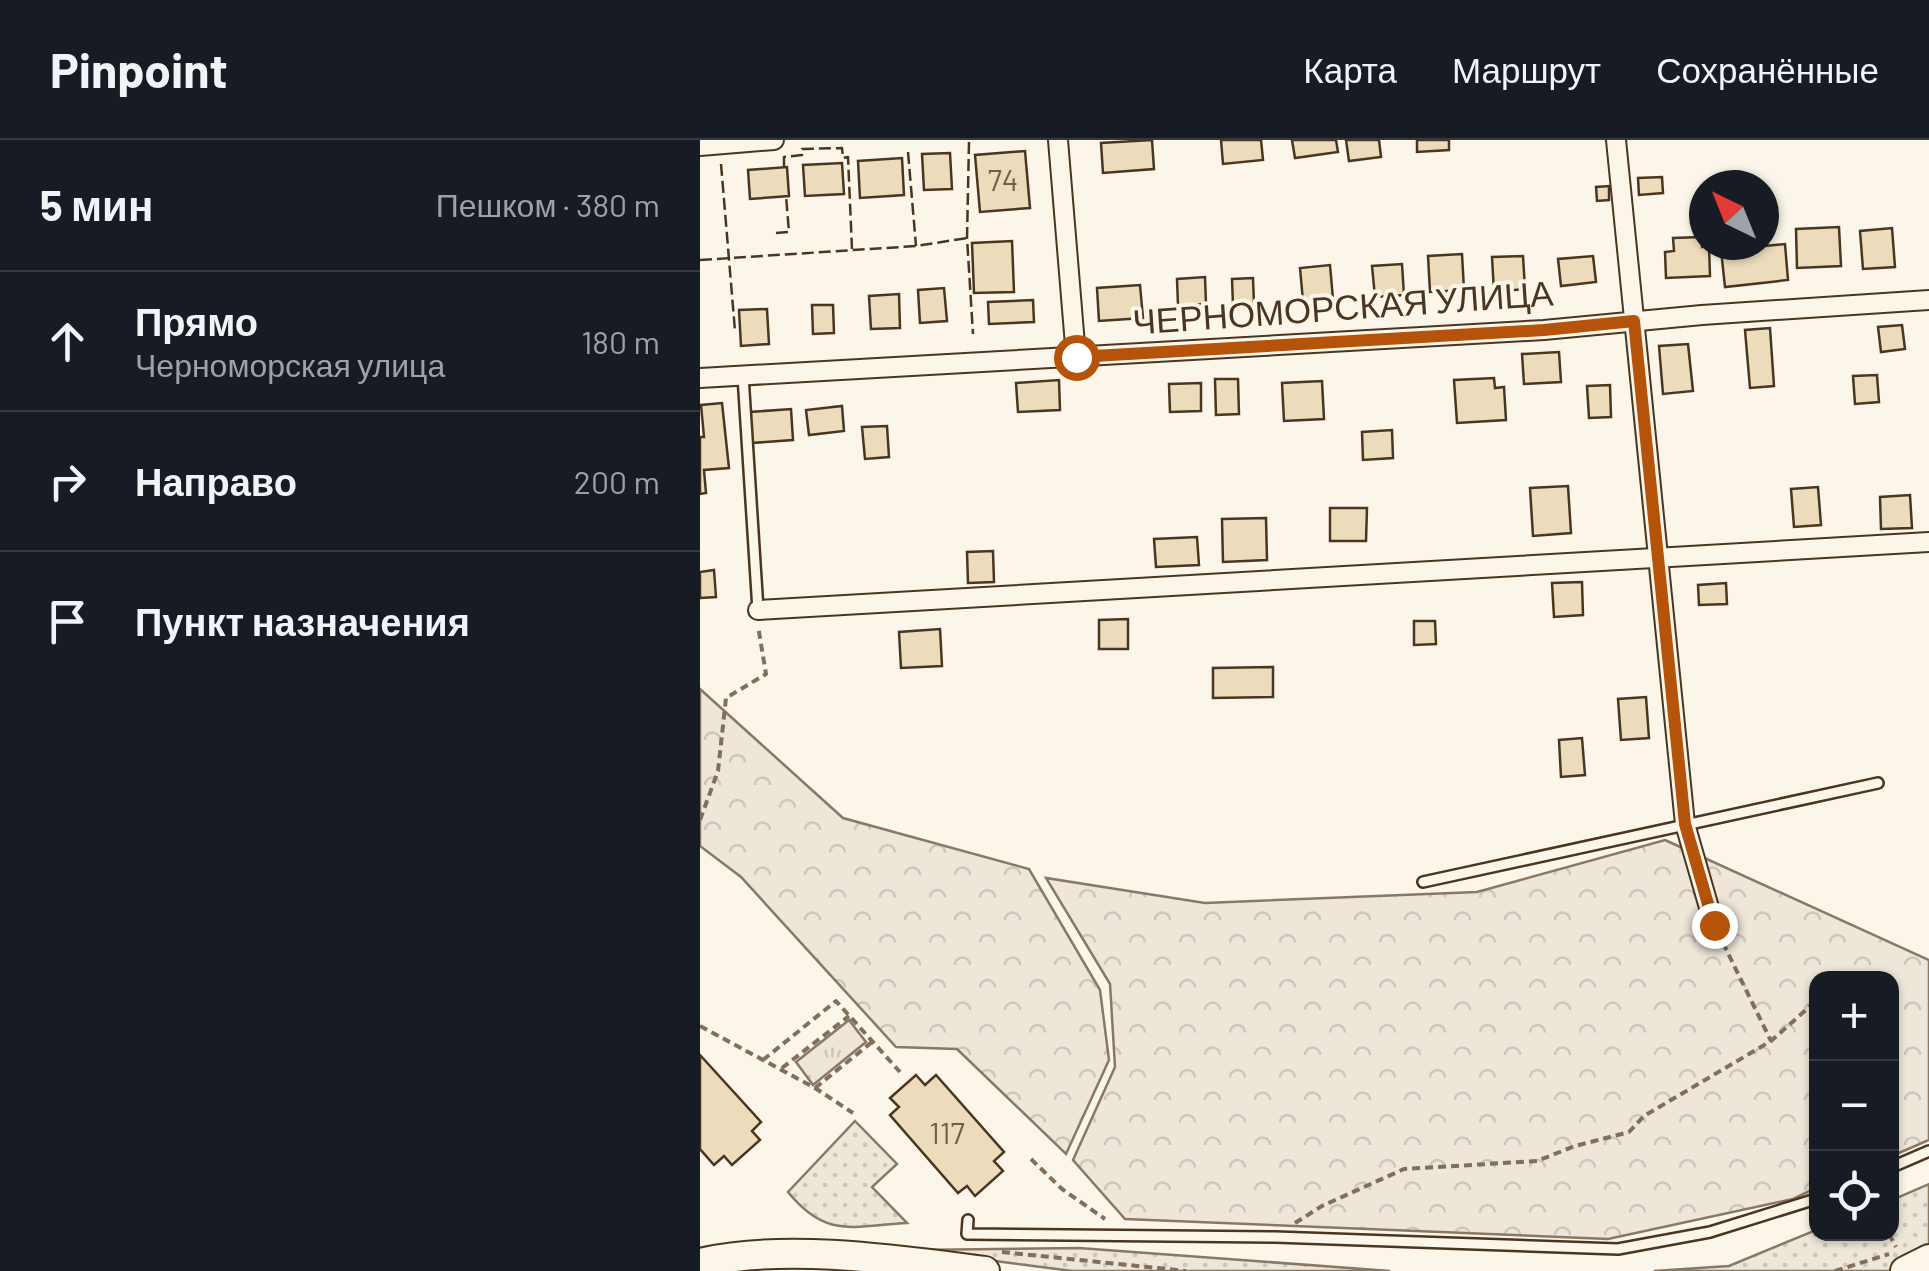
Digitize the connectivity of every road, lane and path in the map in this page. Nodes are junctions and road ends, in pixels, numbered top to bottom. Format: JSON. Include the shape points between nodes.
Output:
{"nodes":[{"id":1,"x":774,"y":140,"type":"edge"},
{"id":2,"x":1058,"y":140,"type":"edge"},
{"id":3,"x":1616,"y":140,"type":"edge"},
{"id":4,"x":700,"y":146,"type":"edge"},
{"id":5,"x":1929,"y":300,"type":"edge"},
{"id":6,"x":1634,"y":321,"type":"junction"},
{"id":7,"x":1076,"y":357,"type":"junction"},
{"id":8,"x":743,"y":376,"type":"junction"},
{"id":9,"x":700,"y":378,"type":"edge"},
{"id":10,"x":1929,"y":542,"type":"edge"},
{"id":11,"x":1656,"y":558,"type":"junction"},
{"id":12,"x":758,"y":610,"type":"junction"},
{"id":13,"x":1878,"y":783,"type":"dead end"},
{"id":14,"x":700,"y":820,"type":"edge"},
{"id":15,"x":1685,"y":824,"type":"junction"},
{"id":16,"x":1423,"y":882,"type":"dead end"},
{"id":17,"x":1714,"y":925,"type":"joint"},
{"id":18,"x":1809,"y":1007,"type":"edge"},
{"id":19,"x":848,"y":1016,"type":"junction"},
{"id":20,"x":700,"y":1026,"type":"edge"},
{"id":21,"x":872,"y":1042,"type":"junction"},
{"id":22,"x":1771,"y":1042,"type":"junction"},
{"id":23,"x":763,"y":1060,"type":"junction"},
{"id":24,"x":780,"y":1069,"type":"junction"},
{"id":25,"x":900,"y":1072,"type":"dead end"},
{"id":26,"x":815,"y":1088,"type":"junction"},
{"id":27,"x":853,"y":1113,"type":"dead end"},
{"id":28,"x":1929,"y":1150,"type":"edge"},
{"id":29,"x":1031,"y":1159,"type":"dead end"},
{"id":30,"x":1899,"y":1164,"type":"edge"},
{"id":31,"x":1809,"y":1201,"type":"edge"},
{"id":32,"x":968,"y":1220,"type":"dead end"},
{"id":33,"x":1127,"y":1235,"type":"junction"},
{"id":34,"x":1274,"y":1237,"type":"junction"},
{"id":35,"x":1892,"y":1241,"type":"edge"},
{"id":36,"x":1929,"y":1259,"type":"edge"},
{"id":37,"x":989,"y":1261,"type":"edge"},
{"id":38,"x":700,"y":1263,"type":"edge"},
{"id":39,"x":1186,"y":1271,"type":"edge"},
{"id":40,"x":1835,"y":1271,"type":"edge"},
{"id":41,"x":1905,"y":1271,"type":"edge"}],
"edges":[{"from":1,"to":4,"type":"street"},
{"from":2,"to":7,"type":"street"},
{"from":3,"to":6,"type":"street"},
{"from":5,"to":6,"type":"street","name":"ЧЕРНОМОРСКАЯ УЛИЦА"},
{"from":6,"to":7,"type":"street","name":"ЧЕРНОМОРСКАЯ УЛИЦА"},
{"from":6,"to":11,"type":"street"},
{"from":7,"to":8,"type":"street","name":"ЧЕРНОМОРСКАЯ УЛИЦА"},
{"from":8,"to":9,"type":"street","name":"ЧЕРНОМОРСКАЯ УЛИЦА"},
{"from":8,"to":12,"type":"lane"},
{"from":10,"to":11,"type":"street"},
{"from":11,"to":12,"type":"street"},
{"from":11,"to":15,"type":"street"},
{"from":12,"to":14,"type":"path","via":[[766,674],[726,698],[718,771]]},
{"from":13,"to":15,"type":"lane"},
{"from":15,"to":16,"type":"lane"},
{"from":15,"to":17,"type":"street"},
{"from":17,"to":22,"type":"path"},
{"from":18,"to":22,"type":"path"},
{"from":19,"to":21,"type":"path"},
{"from":19,"to":23,"type":"path","via":[[836,1001]]},
{"from":19,"to":24,"type":"path"},
{"from":20,"to":23,"type":"path"},
{"from":21,"to":25,"type":"path"},
{"from":21,"to":26,"type":"path"},
{"from":22,"to":34,"type":"path","via":[[1644,1116],[1629,1132],[1537,1161],[1404,1169],[1322,1206]]},
{"from":23,"to":24,"type":"path"},
{"from":24,"to":26,"type":"path"},
{"from":26,"to":27,"type":"path"},
{"from":28,"to":30,"type":"lane"},
{"from":29,"to":33,"type":"path"},
{"from":31,"to":34,"type":"lane","via":[[1710,1232],[1618,1249]]},
{"from":32,"to":33,"type":"lane","via":[[967,1234]]},
{"from":33,"to":34,"type":"lane"},
{"from":35,"to":40,"type":"path","via":[[1901,1250]]},
{"from":36,"to":41,"type":"main road"},
{"from":37,"to":38,"type":"main road","via":[[737,1254]]},
{"from":37,"to":39,"type":"path"}]}
